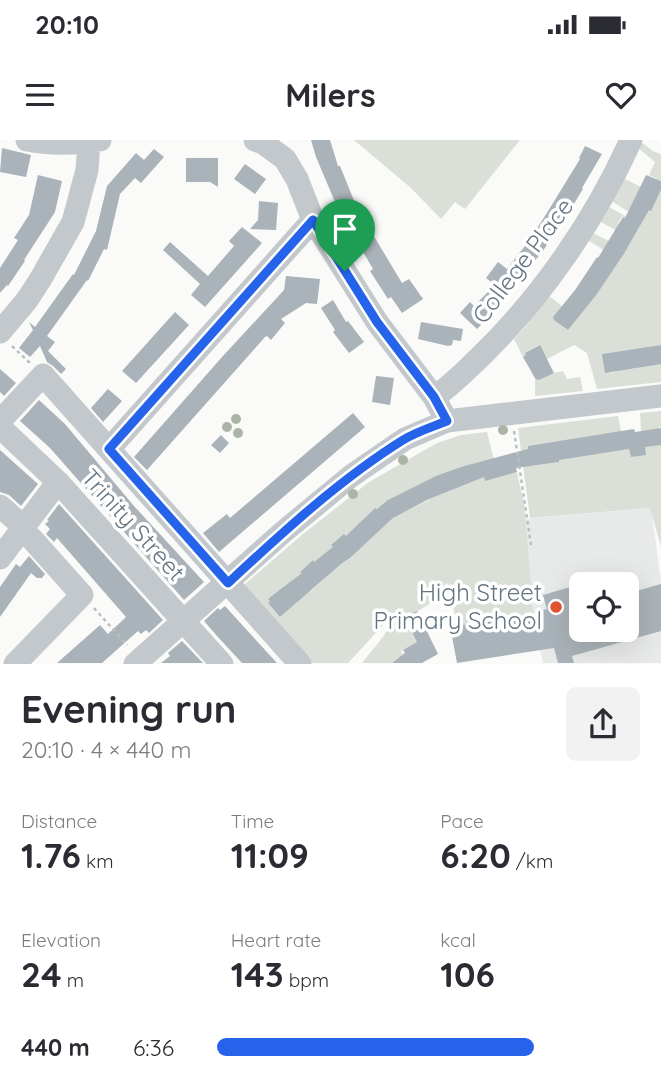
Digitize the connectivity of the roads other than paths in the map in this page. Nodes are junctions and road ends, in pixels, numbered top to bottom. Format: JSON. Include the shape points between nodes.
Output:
{"nodes":[{"id":1,"x":27,"y":140,"type":"edge"},
{"id":2,"x":255,"y":140,"type":"edge"},
{"id":3,"x":631,"y":140,"type":"edge"},
{"id":4,"x":95,"y":141,"type":"edge"},
{"id":5,"x":283,"y":150,"type":"edge"},
{"id":6,"x":313,"y":220,"type":"junction"},
{"id":7,"x":4,"y":338,"type":"edge"},
{"id":8,"x":661,"y":396,"type":"edge"},
{"id":9,"x":434,"y":397,"type":"junction"},
{"id":10,"x":0,"y":421,"type":"edge"},
{"id":11,"x":447,"y":421,"type":"junction"},
{"id":12,"x":0,"y":427,"type":"edge"},
{"id":13,"x":109,"y":449,"type":"junction"},
{"id":14,"x":58,"y":482,"type":"junction"},
{"id":15,"x":0,"y":506,"type":"edge"},
{"id":16,"x":22,"y":529,"type":"junction"},
{"id":17,"x":0,"y":558,"type":"edge"},
{"id":18,"x":228,"y":583,"type":"junction"},
{"id":19,"x":184,"y":621,"type":"junction"},
{"id":20,"x":139,"y":662,"type":"edge"},
{"id":21,"x":15,"y":663,"type":"edge"},
{"id":22,"x":222,"y":663,"type":"edge"},
{"id":23,"x":300,"y":663,"type":"edge"}],
"edges":[{"from":1,"to":4,"type":"street","via":[[48,144]]},
{"from":2,"to":5,"type":"street","via":[[275,151]]},
{"from":3,"to":9,"type":"street","name":"College Place","via":[[592,214],[523,311]]},
{"from":4,"to":7,"type":"street","via":[[73,222]]},
{"from":5,"to":6,"type":"street"},
{"from":6,"to":9,"type":"street","via":[[377,322]]},
{"from":6,"to":13,"type":"street"},
{"from":8,"to":11,"type":"street"},
{"from":9,"to":11,"type":"street"},
{"from":10,"to":13,"type":"street","via":[[43,374]]},
{"from":11,"to":18,"type":"street","via":[[405,439],[351,476]]},
{"from":12,"to":14,"type":"street","name":"Trinity Street"},
{"from":13,"to":18,"type":"street"},
{"from":14,"to":16,"type":"street"},
{"from":14,"to":19,"type":"street","name":"Trinity Street"},
{"from":15,"to":16,"type":"street"},
{"from":16,"to":17,"type":"street"},
{"from":16,"to":21,"type":"street","via":[[82,595]]},
{"from":18,"to":19,"type":"street"},
{"from":18,"to":23,"type":"street"},
{"from":19,"to":20,"type":"street"},
{"from":19,"to":22,"type":"street","name":"Trinity Street"}]}
